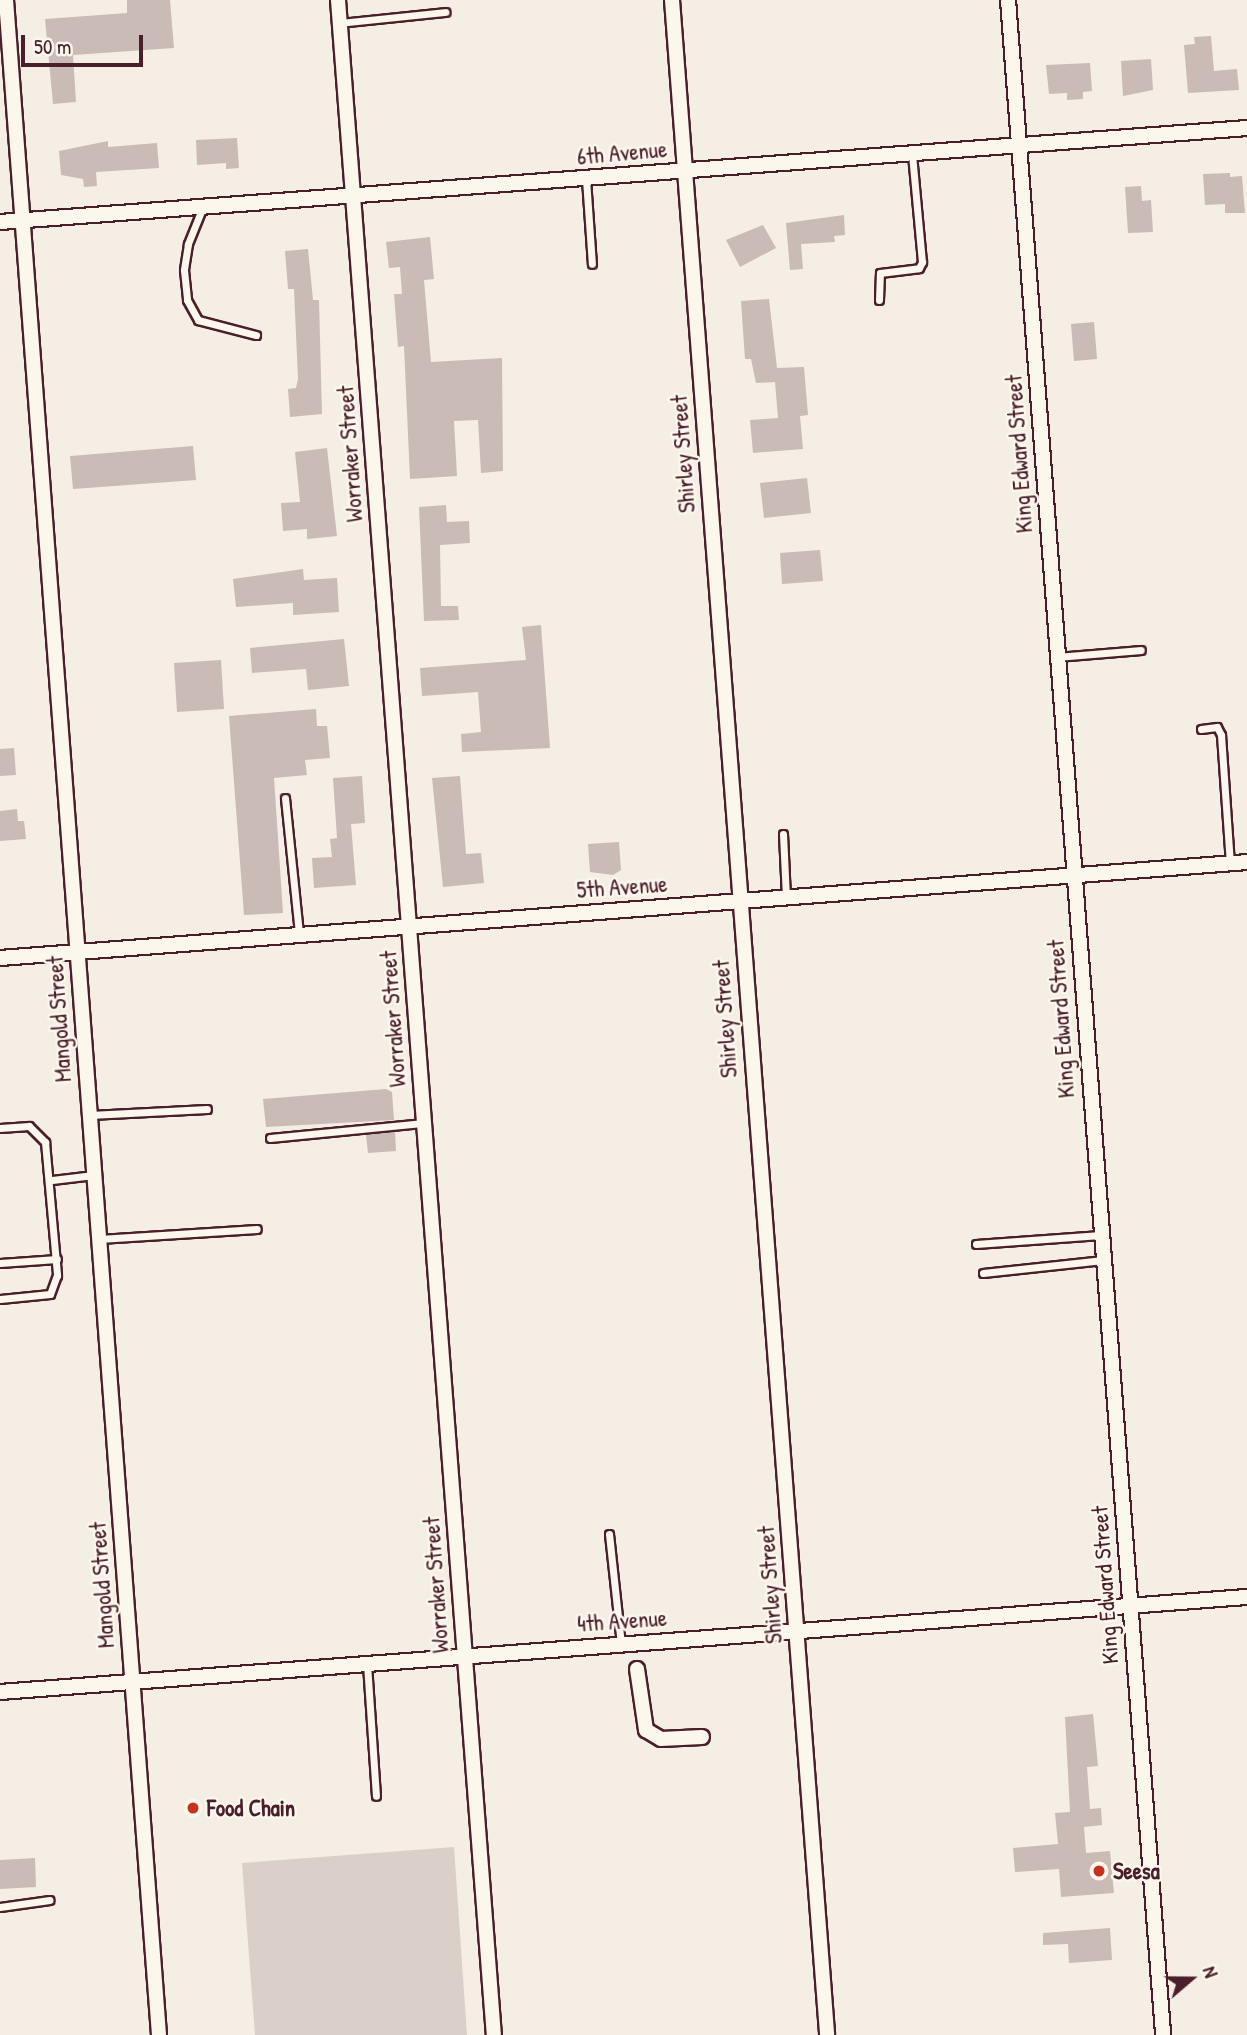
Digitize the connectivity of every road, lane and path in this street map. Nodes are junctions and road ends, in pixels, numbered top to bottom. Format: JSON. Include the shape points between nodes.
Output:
{"nodes":[{"id":1,"x":6,"y":0,"type":"edge"},
{"id":2,"x":338,"y":0,"type":"edge"},
{"id":3,"x":672,"y":0,"type":"edge"},
{"id":4,"x":1008,"y":0,"type":"edge"},
{"id":5,"x":445,"y":12,"type":"dead end"},
{"id":6,"x":339,"y":23,"type":"junction"},
{"id":7,"x":5,"y":56,"type":"edge"},
{"id":8,"x":1247,"y":128,"type":"edge"},
{"id":9,"x":1018,"y":146,"type":"junction"},
{"id":10,"x":912,"y":154,"type":"junction"},
{"id":11,"x":685,"y":171,"type":"junction"},
{"id":12,"x":586,"y":179,"type":"junction"},
{"id":13,"x":353,"y":198,"type":"junction"},
{"id":14,"x":202,"y":209,"type":"junction"},
{"id":15,"x":23,"y":220,"type":"junction"},
{"id":16,"x":0,"y":222,"type":"edge"},
{"id":17,"x":592,"y":264,"type":"dead end"},
{"id":18,"x":879,"y":300,"type":"dead end"},
{"id":19,"x":256,"y":335,"type":"dead end"},
{"id":20,"x":1141,"y":650,"type":"dead end"},
{"id":21,"x":1057,"y":657,"type":"junction"},
{"id":22,"x":1201,"y":729,"type":"dead end"},
{"id":23,"x":285,"y":798,"type":"dead end"},
{"id":24,"x":783,"y":834,"type":"dead end"},
{"id":25,"x":1230,"y":863,"type":"junction"},
{"id":26,"x":1247,"y":863,"type":"edge"},
{"id":27,"x":1073,"y":876,"type":"junction"},
{"id":28,"x":786,"y":897,"type":"junction"},
{"id":29,"x":739,"y":901,"type":"junction"},
{"id":30,"x":409,"y":926,"type":"junction"},
{"id":31,"x":299,"y":934,"type":"junction"},
{"id":32,"x":77,"y":952,"type":"junction"},
{"id":33,"x":0,"y":958,"type":"edge"},
{"id":34,"x":207,"y":1109,"type":"dead end"},
{"id":35,"x":89,"y":1115,"type":"junction"},
{"id":36,"x":424,"y":1123,"type":"junction"},
{"id":37,"x":0,"y":1128,"type":"edge"},
{"id":38,"x":270,"y":1138,"type":"dead end"},
{"id":39,"x":94,"y":1175,"type":"junction"},
{"id":40,"x":52,"y":1180,"type":"junction"},
{"id":41,"x":257,"y":1229,"type":"dead end"},
{"id":42,"x":1101,"y":1235,"type":"junction"},
{"id":43,"x":99,"y":1239,"type":"junction"},
{"id":44,"x":976,"y":1244,"type":"dead end"},
{"id":45,"x":57,"y":1259,"type":"junction"},
{"id":46,"x":1102,"y":1261,"type":"junction"},
{"id":47,"x":0,"y":1263,"type":"edge"},
{"id":48,"x":983,"y":1273,"type":"dead end"},
{"id":49,"x":0,"y":1299,"type":"edge"},
{"id":50,"x":609,"y":1534,"type":"dead end"},
{"id":51,"x":1247,"y":1597,"type":"edge"},
{"id":52,"x":1129,"y":1606,"type":"junction"},
{"id":53,"x":796,"y":1631,"type":"junction"},
{"id":54,"x":621,"y":1644,"type":"junction"},
{"id":55,"x":464,"y":1656,"type":"junction"},
{"id":56,"x":367,"y":1664,"type":"junction"},
{"id":57,"x":637,"y":1669,"type":"dead end"},
{"id":58,"x":132,"y":1681,"type":"junction"},
{"id":59,"x":0,"y":1692,"type":"edge"},
{"id":60,"x":702,"y":1737,"type":"dead end"},
{"id":61,"x":376,"y":1796,"type":"dead end"},
{"id":62,"x":50,"y":1900,"type":"dead end"},
{"id":63,"x":0,"y":1907,"type":"edge"},
{"id":64,"x":159,"y":2035,"type":"edge"},
{"id":65,"x":494,"y":2035,"type":"edge"},
{"id":66,"x":827,"y":2035,"type":"edge"},
{"id":67,"x":1163,"y":2035,"type":"edge"}],
"edges":[{"from":1,"to":7,"type":"street","name":"Mangold Street"},
{"from":2,"to":6,"type":"street","name":"Worraker Street"},
{"from":3,"to":11,"type":"street","name":"Shirley Street"},
{"from":4,"to":9,"type":"street","name":"King Edward Street"},
{"from":5,"to":6,"type":"lane"},
{"from":6,"to":13,"type":"street","name":"Worraker Street"},
{"from":7,"to":15,"type":"street","name":"Mangold Street"},
{"from":8,"to":9,"type":"street","name":"6th Avenue"},
{"from":9,"to":10,"type":"street","name":"6th Avenue"},
{"from":9,"to":21,"type":"street","name":"King Edward Street"},
{"from":10,"to":11,"type":"street","name":"6th Avenue"},
{"from":10,"to":18,"type":"lane","via":[[922,262],[919,268],[880,273]]},
{"from":11,"to":12,"type":"street","name":"6th Avenue"},
{"from":11,"to":29,"type":"street","name":"Shirley Street"},
{"from":12,"to":13,"type":"street","name":"6th Avenue"},
{"from":12,"to":17,"type":"lane"},
{"from":13,"to":14,"type":"street","name":"6th Avenue"},
{"from":13,"to":30,"type":"street","name":"Worraker Street"},
{"from":14,"to":15,"type":"street","name":"6th Avenue"},
{"from":14,"to":19,"type":"lane","via":[[184,270],[187,300],[198,320]]},
{"from":15,"to":16,"type":"street","name":"6th Avenue"},
{"from":15,"to":32,"type":"street","name":"Mangold Street"},
{"from":20,"to":21,"type":"lane"},
{"from":21,"to":27,"type":"street","name":"King Edward Street"},
{"from":22,"to":25,"type":"lane","via":[[1217,727],[1221,735]]},
{"from":23,"to":31,"type":"lane"},
{"from":24,"to":28,"type":"lane"},
{"from":25,"to":26,"type":"street","name":"5th Avenue"},
{"from":25,"to":27,"type":"street","name":"5th Avenue"},
{"from":27,"to":28,"type":"street","name":"5th Avenue"},
{"from":27,"to":42,"type":"street","name":"King Edward Street"},
{"from":28,"to":29,"type":"street","name":"5th Avenue"},
{"from":29,"to":30,"type":"street","name":"5th Avenue"},
{"from":29,"to":53,"type":"street","name":"Shirley Street"},
{"from":30,"to":31,"type":"street","name":"5th Avenue"},
{"from":30,"to":36,"type":"street","name":"Worraker Street"},
{"from":31,"to":32,"type":"street","name":"5th Avenue"},
{"from":32,"to":33,"type":"street","name":"5th Avenue"},
{"from":32,"to":35,"type":"street","name":"Mangold Street"},
{"from":34,"to":35,"type":"lane"},
{"from":35,"to":39,"type":"street","name":"Mangold Street"},
{"from":36,"to":38,"type":"lane"},
{"from":36,"to":55,"type":"street","name":"Worraker Street"},
{"from":37,"to":40,"type":"lane","via":[[33,1127],[46,1142]]},
{"from":39,"to":40,"type":"lane"},
{"from":39,"to":43,"type":"street","name":"Mangold Street"},
{"from":40,"to":45,"type":"lane"},
{"from":41,"to":43,"type":"lane"},
{"from":42,"to":44,"type":"lane"},
{"from":42,"to":46,"type":"street","name":"King Edward Street"},
{"from":43,"to":58,"type":"street","name":"Mangold Street"},
{"from":45,"to":47,"type":"lane"},
{"from":45,"to":49,"type":"lane","via":[[56,1286],[50,1294]]},
{"from":46,"to":48,"type":"lane"},
{"from":46,"to":52,"type":"street","name":"King Edward Street"},
{"from":50,"to":54,"type":"lane"},
{"from":51,"to":52,"type":"street","name":"4th Avenue"},
{"from":52,"to":53,"type":"street","name":"4th Avenue"},
{"from":52,"to":67,"type":"street","name":"King Edward Street"},
{"from":53,"to":54,"type":"street","name":"4th Avenue"},
{"from":53,"to":66,"type":"street","name":"Shirley Street"},
{"from":54,"to":55,"type":"street","name":"4th Avenue"},
{"from":55,"to":56,"type":"street","name":"4th Avenue"},
{"from":55,"to":65,"type":"street","name":"Worraker Street"},
{"from":56,"to":58,"type":"street","name":"4th Avenue"},
{"from":56,"to":61,"type":"lane"},
{"from":57,"to":60,"type":"street","via":[[642,1718],[652,1736]]},
{"from":58,"to":59,"type":"street","name":"4th Avenue"},
{"from":58,"to":64,"type":"street","name":"Mangold Street"},
{"from":62,"to":63,"type":"lane"}]}
